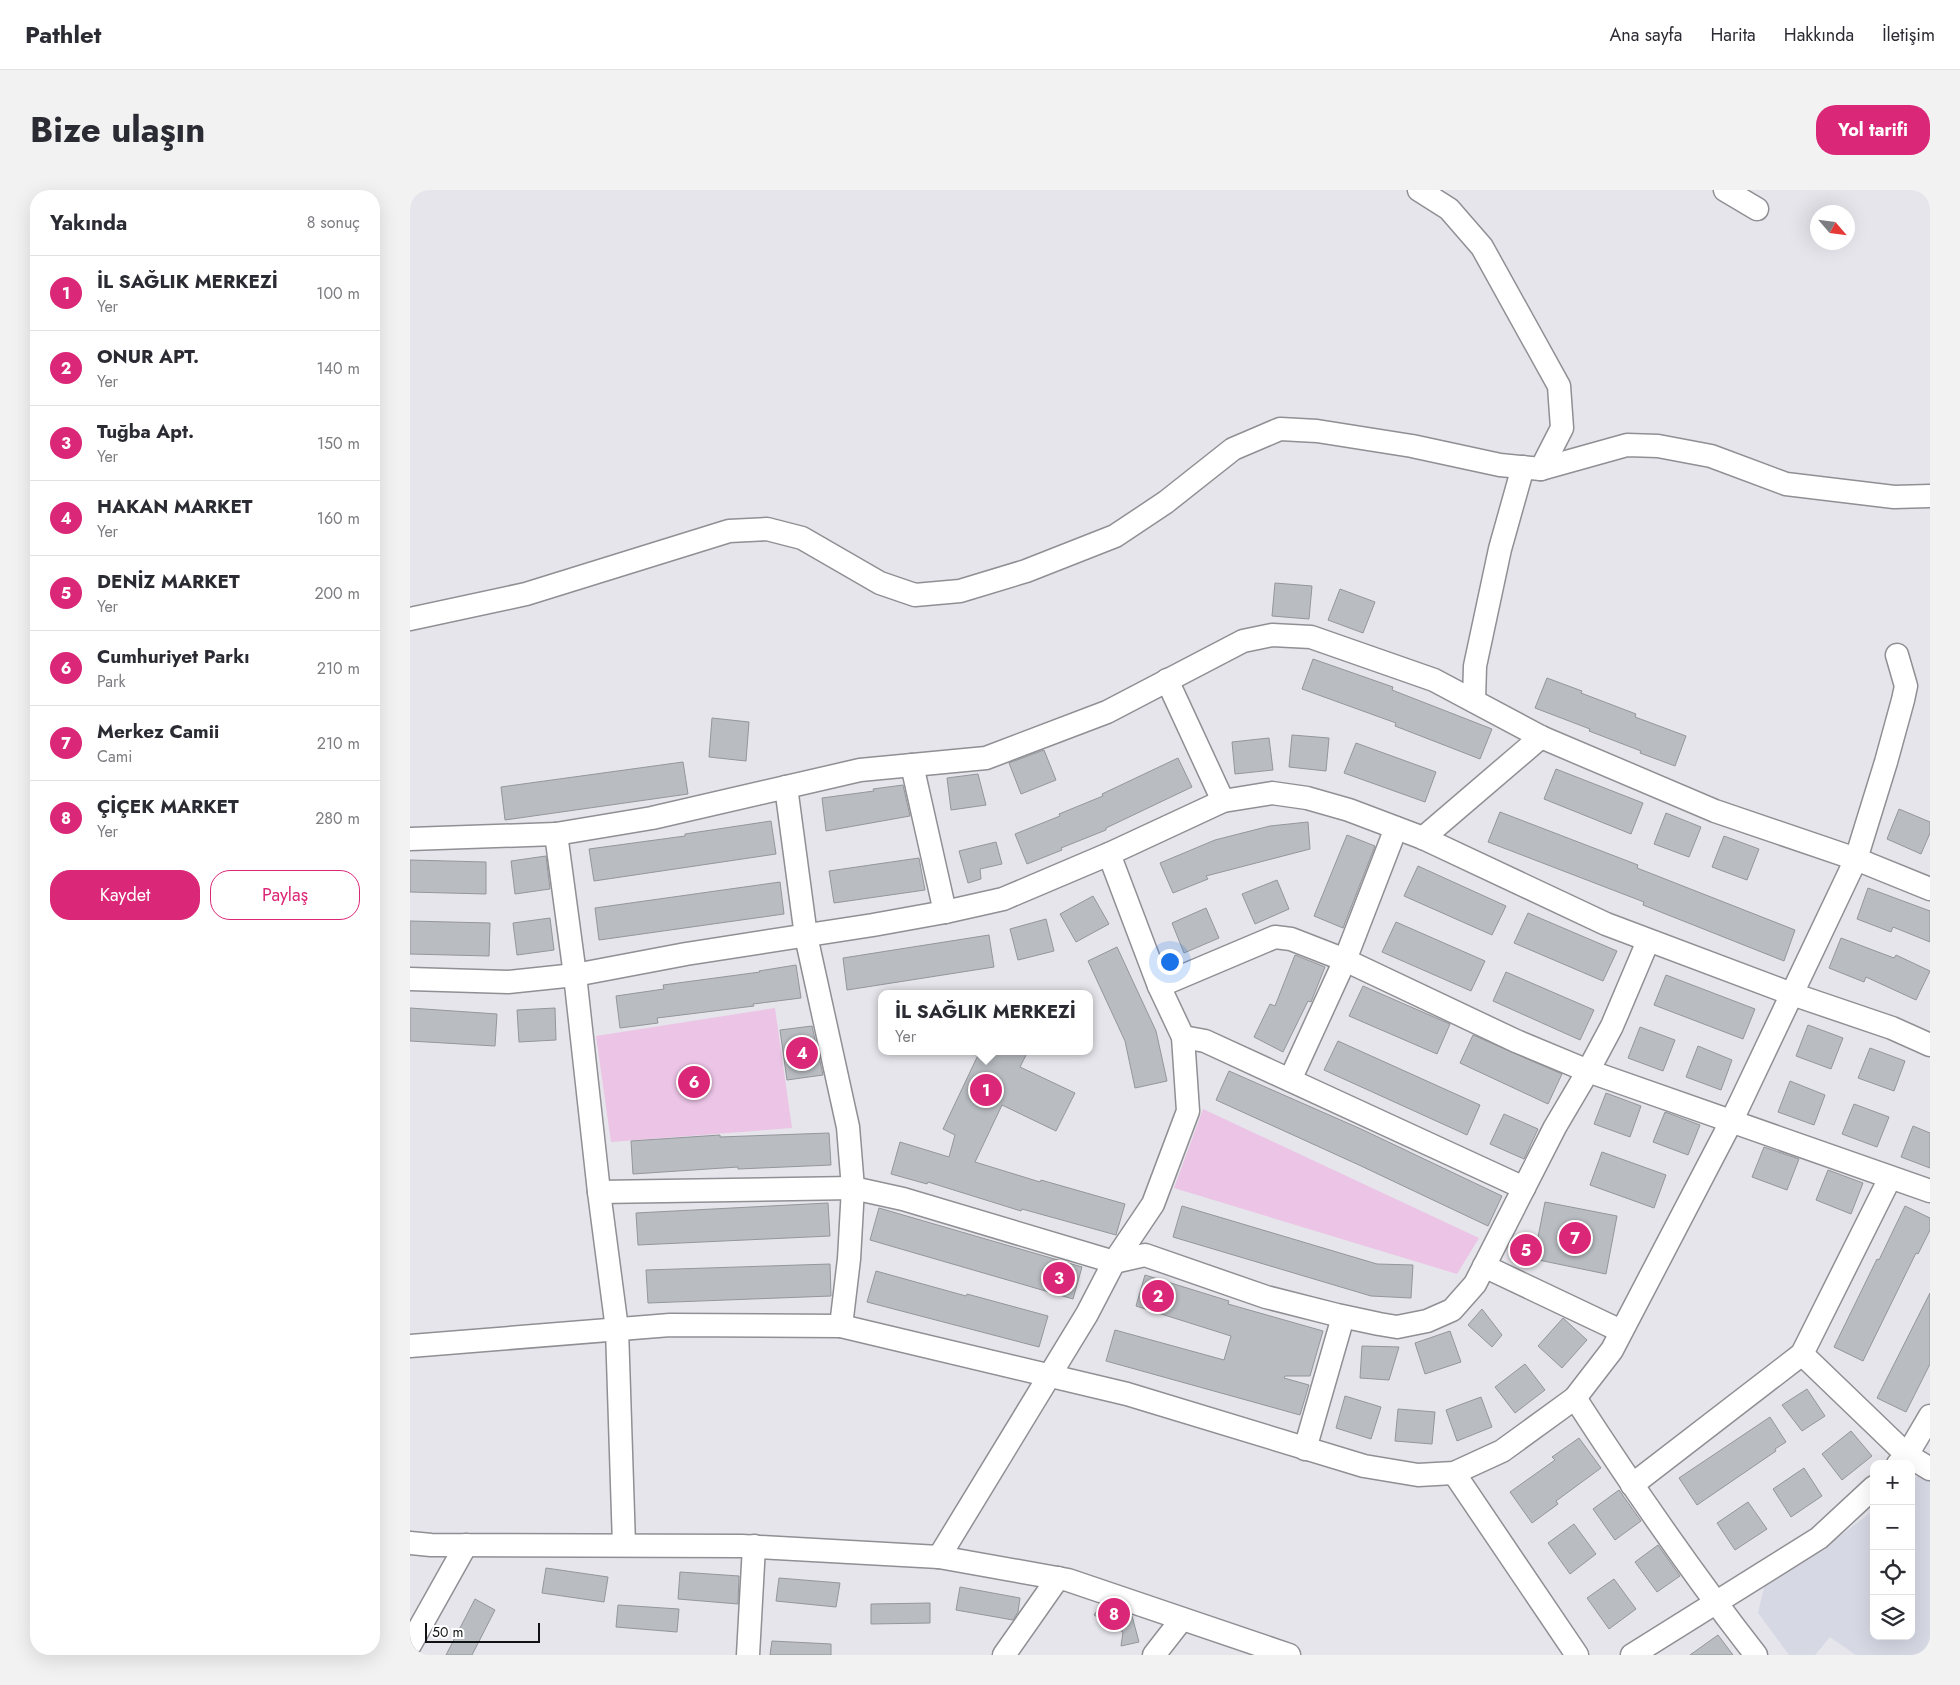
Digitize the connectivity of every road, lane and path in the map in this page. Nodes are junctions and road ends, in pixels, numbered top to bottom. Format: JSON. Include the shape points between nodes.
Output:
{"nodes":[{"id":1,"x":1419,"y":190,"type":"edge"},
{"id":2,"x":1725,"y":190,"type":"edge"},
{"id":3,"x":1757,"y":209,"type":"dead end"},
{"id":4,"x":1532,"y":468,"type":"junction"},
{"id":5,"x":1930,"y":496,"type":"edge"},
{"id":6,"x":410,"y":619,"type":"edge"},
{"id":7,"x":1897,"y":654,"type":"dead end"},
{"id":8,"x":1167,"y":680,"type":"junction"},
{"id":9,"x":1474,"y":701,"type":"junction"},
{"id":10,"x":1541,"y":737,"type":"junction"},
{"id":11,"x":912,"y":765,"type":"junction"},
{"id":12,"x":786,"y":787,"type":"junction"},
{"id":13,"x":1224,"y":801,"type":"junction"},
{"id":14,"x":1396,"y":828,"type":"junction"},
{"id":15,"x":556,"y":834,"type":"junction"},
{"id":16,"x":1423,"y":838,"type":"junction"},
{"id":17,"x":410,"y":839,"type":"edge"},
{"id":18,"x":1109,"y":854,"type":"junction"},
{"id":19,"x":1856,"y":859,"type":"junction"},
{"id":20,"x":1930,"y":889,"type":"edge"},
{"id":21,"x":945,"y":912,"type":"junction"},
{"id":22,"x":806,"y":936,"type":"junction"},
{"id":23,"x":1648,"y":941,"type":"junction"},
{"id":24,"x":1345,"y":960,"type":"junction"},
{"id":25,"x":575,"y":975,"type":"junction"},
{"id":26,"x":410,"y":979,"type":"edge"},
{"id":27,"x":1159,"y":986,"type":"junction"},
{"id":28,"x":1792,"y":994,"type":"junction"},
{"id":29,"x":1184,"y":1037,"type":"junction"},
{"id":30,"x":1930,"y":1045,"type":"edge"},
{"id":31,"x":1588,"y":1071,"type":"junction"},
{"id":32,"x":1290,"y":1080,"type":"junction"},
{"id":33,"x":1732,"y":1120,"type":"junction"},
{"id":34,"x":1890,"y":1178,"type":"junction"},
{"id":35,"x":853,"y":1188,"type":"junction"},
{"id":36,"x":1524,"y":1188,"type":"junction"},
{"id":37,"x":1930,"y":1191,"type":"edge"},
{"id":38,"x":599,"y":1192,"type":"junction"},
{"id":39,"x":1114,"y":1262,"type":"junction"},
{"id":40,"x":1484,"y":1266,"type":"junction"},
{"id":41,"x":1344,"y":1317,"type":"junction"},
{"id":42,"x":841,"y":1326,"type":"junction"},
{"id":43,"x":617,"y":1329,"type":"junction"},
{"id":44,"x":1621,"y":1331,"type":"junction"},
{"id":45,"x":410,"y":1346,"type":"edge"},
{"id":46,"x":1802,"y":1354,"type":"junction"},
{"id":47,"x":1049,"y":1377,"type":"junction"},
{"id":48,"x":1575,"y":1398,"type":"junction"},
{"id":49,"x":1930,"y":1416,"type":"edge"},
{"id":50,"x":1304,"y":1449,"type":"junction"},
{"id":51,"x":1903,"y":1460,"type":"edge"},
{"id":52,"x":1915,"y":1464,"type":"edge"},
{"id":53,"x":1930,"y":1469,"type":"edge"},
{"id":54,"x":1454,"y":1473,"type":"junction"},
{"id":55,"x":1632,"y":1485,"type":"junction"},
{"id":56,"x":1870,"y":1491,"type":"edge"},
{"id":57,"x":410,"y":1543,"type":"edge"},
{"id":58,"x":466,"y":1545,"type":"junction"},
{"id":59,"x":624,"y":1545,"type":"junction"},
{"id":60,"x":754,"y":1546,"type":"junction"},
{"id":61,"x":939,"y":1557,"type":"junction"},
{"id":62,"x":1058,"y":1578,"type":"junction"},
{"id":63,"x":1715,"y":1603,"type":"junction"},
{"id":64,"x":1182,"y":1619,"type":"junction"},
{"id":65,"x":410,"y":1645,"type":"edge"},
{"id":66,"x":748,"y":1655,"type":"edge"},
{"id":67,"x":1004,"y":1655,"type":"edge"},
{"id":68,"x":1154,"y":1655,"type":"edge"},
{"id":69,"x":1289,"y":1655,"type":"edge"},
{"id":70,"x":1577,"y":1655,"type":"edge"},
{"id":71,"x":1632,"y":1655,"type":"edge"},
{"id":72,"x":1756,"y":1655,"type":"edge"}],
"edges":[{"from":1,"to":4,"type":"street","via":[[1449,208],[1482,247],[1559,386],[1562,428]]},
{"from":2,"to":3,"type":"street"},
{"from":4,"to":5,"type":"street","via":[[1627,445],[1658,446],[1711,456],[1786,484],[1894,497]]},
{"from":4,"to":6,"type":"street","via":[[1317,431],[1280,429],[1233,449],[1166,502],[1115,536],[1026,571],[960,590],[915,596],[880,583],[802,538],[767,529],[729,530],[526,594]]},
{"from":4,"to":9,"type":"street","via":[[1500,549],[1475,666]]},
{"from":7,"to":19,"type":"street","via":[[1906,686]]},
{"from":8,"to":9,"type":"street","via":[[1243,641],[1272,635],[1311,637],[1434,680]]},
{"from":8,"to":11,"type":"street","via":[[1107,712],[986,758]]},
{"from":8,"to":13,"type":"street"},
{"from":9,"to":10,"type":"street"},
{"from":10,"to":16,"type":"street"},
{"from":10,"to":19,"type":"street","via":[[1715,811]]},
{"from":11,"to":12,"type":"street","via":[[860,770]]},
{"from":11,"to":21,"type":"street"},
{"from":12,"to":15,"type":"street","via":[[652,818]]},
{"from":12,"to":22,"type":"street"},
{"from":13,"to":14,"type":"street","via":[[1272,793],[1307,798]]},
{"from":13,"to":18,"type":"street"},
{"from":14,"to":16,"type":"street"},
{"from":14,"to":24,"type":"street"},
{"from":15,"to":17,"type":"street"},
{"from":15,"to":25,"type":"street"},
{"from":16,"to":23,"type":"street"},
{"from":18,"to":21,"type":"street","via":[[1003,899]]},
{"from":18,"to":27,"type":"street"},
{"from":19,"to":20,"type":"street"},
{"from":19,"to":28,"type":"street"},
{"from":21,"to":22,"type":"street"},
{"from":22,"to":25,"type":"street"},
{"from":22,"to":35,"type":"street","via":[[848,1127]]},
{"from":23,"to":28,"type":"street"},
{"from":23,"to":31,"type":"street","via":[[1612,1026]]},
{"from":24,"to":27,"type":"street","via":[[1291,939],[1275,937]]},
{"from":24,"to":31,"type":"street","via":[[1516,1041]]},
{"from":24,"to":32,"type":"street"},
{"from":25,"to":26,"type":"street","via":[[508,982]]},
{"from":25,"to":38,"type":"street"},
{"from":27,"to":29,"type":"street"},
{"from":28,"to":30,"type":"street","via":[[1892,1028]]},
{"from":28,"to":33,"type":"street"},
{"from":29,"to":32,"type":"street","via":[[1205,1042]]},
{"from":29,"to":39,"type":"street","via":[[1188,1111],[1153,1204]]},
{"from":31,"to":33,"type":"street"},
{"from":31,"to":36,"type":"street"},
{"from":32,"to":36,"type":"street"},
{"from":33,"to":34,"type":"street"},
{"from":33,"to":44,"type":"street"},
{"from":34,"to":37,"type":"street"},
{"from":34,"to":46,"type":"street"},
{"from":35,"to":38,"type":"street"},
{"from":35,"to":39,"type":"street","via":[[904,1199]]},
{"from":35,"to":42,"type":"street"},
{"from":36,"to":40,"type":"street"},
{"from":38,"to":43,"type":"street"},
{"from":39,"to":41,"type":"street","via":[[1145,1255],[1266,1297]]},
{"from":39,"to":47,"type":"street"},
{"from":40,"to":41,"type":"street","via":[[1475,1284],[1452,1310],[1427,1321],[1397,1327]]},
{"from":40,"to":44,"type":"street"},
{"from":41,"to":50,"type":"street"},
{"from":42,"to":43,"type":"street","via":[[670,1325]]},
{"from":42,"to":47,"type":"street"},
{"from":43,"to":45,"type":"street"},
{"from":43,"to":59,"type":"street"},
{"from":44,"to":48,"type":"street","via":[[1612,1350]]},
{"from":46,"to":51,"type":"street"},
{"from":46,"to":55,"type":"street"},
{"from":47,"to":50,"type":"street","via":[[1127,1394]]},
{"from":47,"to":61,"type":"street"},
{"from":48,"to":54,"type":"street","via":[[1502,1452]]},
{"from":48,"to":55,"type":"street"},
{"from":49,"to":51,"type":"street"},
{"from":50,"to":54,"type":"street","via":[[1364,1466],[1418,1475]]},
{"from":52,"to":53,"type":"street"},
{"from":54,"to":70,"type":"street"},
{"from":55,"to":63,"type":"street"},
{"from":56,"to":63,"type":"street","via":[[1819,1538]]},
{"from":57,"to":58,"type":"street"},
{"from":58,"to":59,"type":"street"},
{"from":58,"to":65,"type":"street"},
{"from":59,"to":60,"type":"street"},
{"from":60,"to":61,"type":"street"},
{"from":60,"to":66,"type":"street"},
{"from":61,"to":62,"type":"street"},
{"from":62,"to":64,"type":"street"},
{"from":62,"to":67,"type":"street"},
{"from":63,"to":71,"type":"street"},
{"from":63,"to":72,"type":"street"},
{"from":64,"to":68,"type":"street"},
{"from":64,"to":69,"type":"street"}]}
